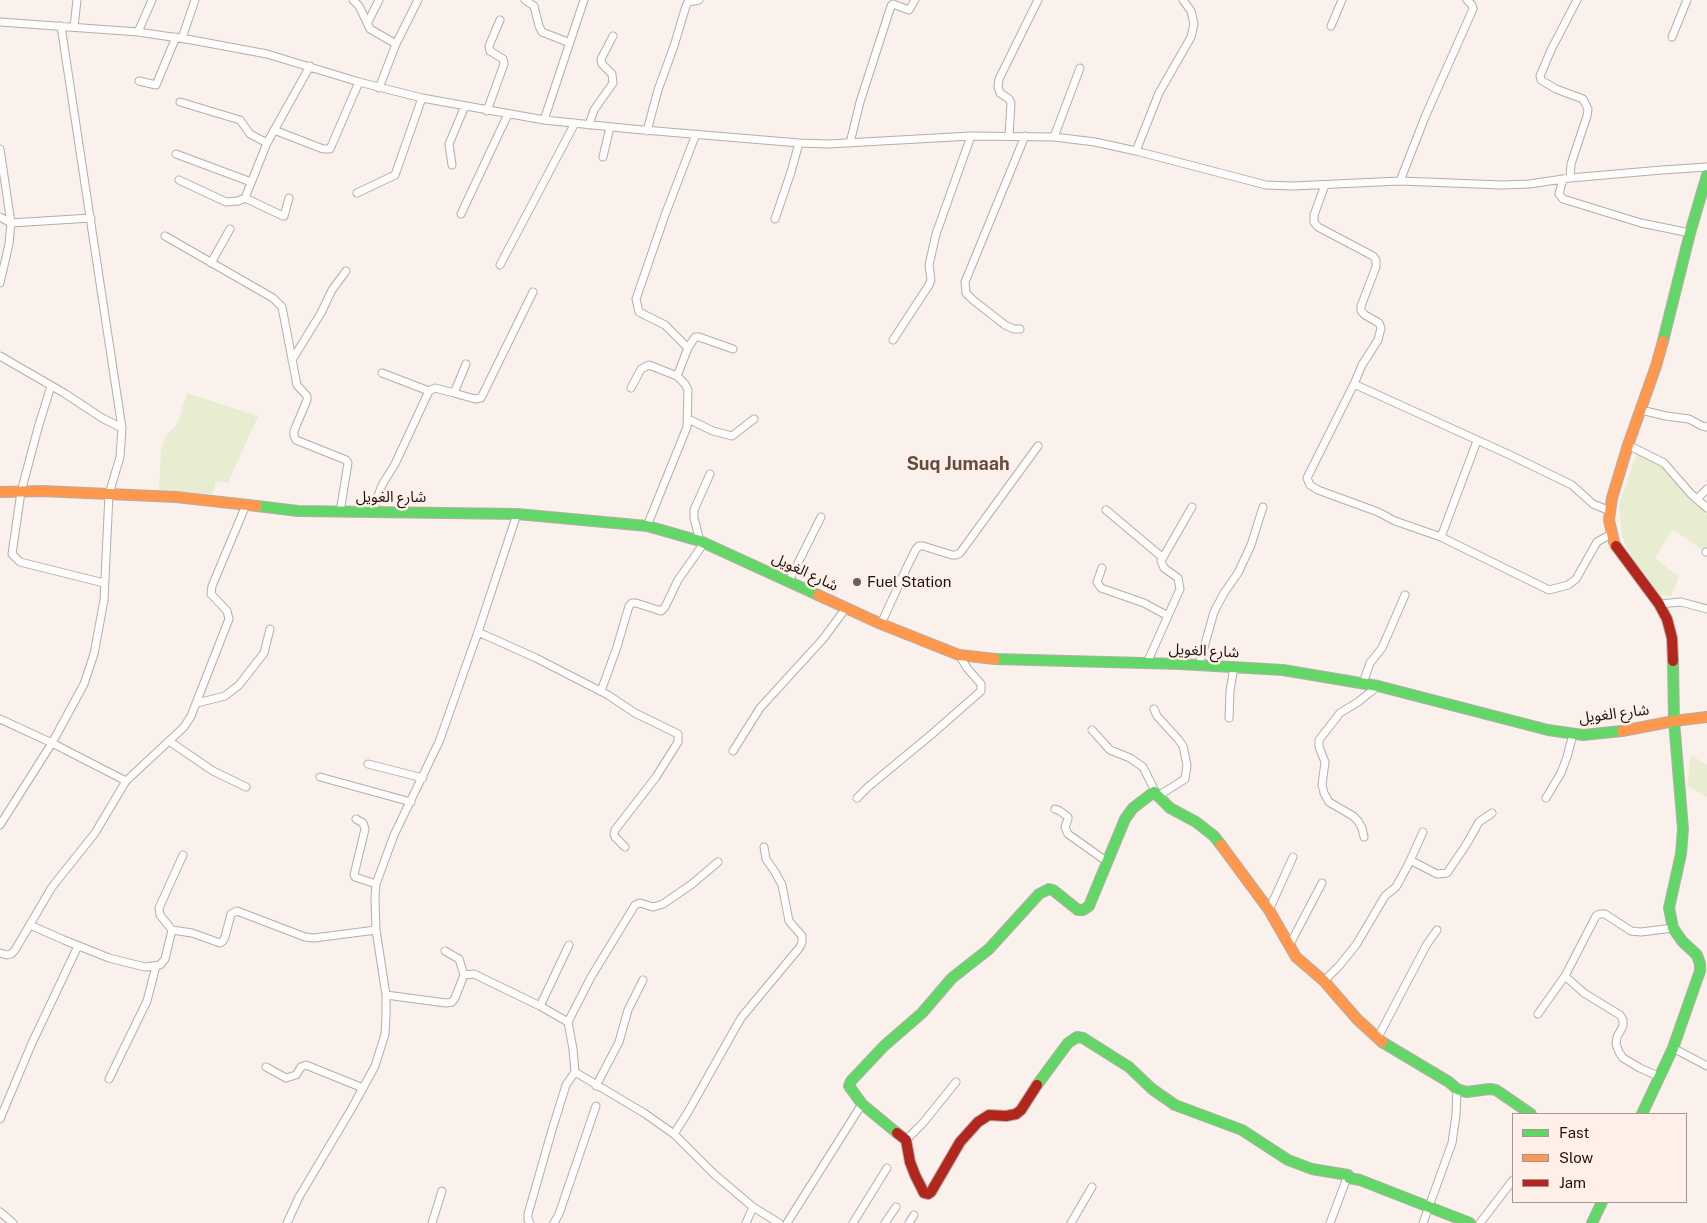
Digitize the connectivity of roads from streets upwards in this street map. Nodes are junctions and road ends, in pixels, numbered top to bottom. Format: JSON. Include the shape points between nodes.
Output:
{"nodes":[{"id":1,"x":77,"y":0,"type":"edge"},
{"id":2,"x":152,"y":0,"type":"edge"},
{"id":3,"x":196,"y":0,"type":"edge"},
{"id":4,"x":353,"y":0,"type":"edge"},
{"id":5,"x":379,"y":0,"type":"edge"},
{"id":6,"x":418,"y":0,"type":"edge"},
{"id":7,"x":525,"y":0,"type":"edge"},
{"id":8,"x":584,"y":0,"type":"edge"},
{"id":9,"x":699,"y":0,"type":"edge"},
{"id":10,"x":915,"y":0,"type":"edge"},
{"id":11,"x":1038,"y":0,"type":"edge"},
{"id":12,"x":1183,"y":0,"type":"edge"},
{"id":13,"x":1342,"y":0,"type":"edge"},
{"id":14,"x":1467,"y":0,"type":"edge"},
{"id":15,"x":1577,"y":0,"type":"edge"},
{"id":16,"x":1687,"y":0,"type":"edge"},
{"id":17,"x":500,"y":20,"type":"dead end"},
{"id":18,"x":0,"y":22,"type":"edge"},
{"id":19,"x":368,"y":22,"type":"junction"},
{"id":20,"x":61,"y":26,"type":"junction"},
{"id":21,"x":1330,"y":26,"type":"dead end"},
{"id":22,"x":74,"y":27,"type":"junction"},
{"id":23,"x":138,"y":32,"type":"junction"},
{"id":24,"x":613,"y":36,"type":"dead end"},
{"id":25,"x":179,"y":37,"type":"junction"},
{"id":26,"x":1672,"y":37,"type":"dead end"},
{"id":27,"x":570,"y":43,"type":"junction"},
{"id":28,"x":396,"y":44,"type":"junction"},
{"id":29,"x":310,"y":66,"type":"junction"},
{"id":30,"x":1080,"y":68,"type":"dead end"},
{"id":31,"x":139,"y":81,"type":"dead end"},
{"id":32,"x":359,"y":82,"type":"junction"},
{"id":33,"x":379,"y":88,"type":"junction"},
{"id":34,"x":422,"y":98,"type":"junction"},
{"id":35,"x":180,"y":102,"type":"dead end"},
{"id":36,"x":465,"y":106,"type":"junction"},
{"id":37,"x":487,"y":111,"type":"junction"},
{"id":38,"x":508,"y":114,"type":"junction"},
{"id":39,"x":544,"y":120,"type":"junction"},
{"id":40,"x":575,"y":123,"type":"junction"},
{"id":41,"x":588,"y":125,"type":"junction"},
{"id":42,"x":610,"y":127,"type":"junction"},
{"id":43,"x":274,"y":130,"type":"junction"},
{"id":44,"x":647,"y":130,"type":"junction"},
{"id":45,"x":696,"y":134,"type":"junction"},
{"id":46,"x":970,"y":136,"type":"junction"},
{"id":47,"x":1008,"y":136,"type":"junction"},
{"id":48,"x":1025,"y":136,"type":"junction"},
{"id":49,"x":1054,"y":136,"type":"junction"},
{"id":50,"x":266,"y":143,"type":"junction"},
{"id":51,"x":799,"y":143,"type":"junction"},
{"id":52,"x":850,"y":143,"type":"junction"},
{"id":53,"x":0,"y":149,"type":"edge"},
{"id":54,"x":1136,"y":150,"type":"junction"},
{"id":55,"x":176,"y":154,"type":"dead end"},
{"id":56,"x":603,"y":157,"type":"dead end"},
{"id":57,"x":452,"y":165,"type":"dead end"},
{"id":58,"x":1707,"y":168,"type":"edge"},
{"id":59,"x":1707,"y":175,"type":"edge"},
{"id":60,"x":1566,"y":179,"type":"junction"},
{"id":61,"x":179,"y":180,"type":"dead end"},
{"id":62,"x":1400,"y":181,"type":"junction"},
{"id":63,"x":250,"y":182,"type":"junction"},
{"id":64,"x":1325,"y":185,"type":"junction"},
{"id":65,"x":357,"y":193,"type":"dead end"},
{"id":66,"x":244,"y":198,"type":"junction"},
{"id":67,"x":289,"y":198,"type":"dead end"},
{"id":68,"x":461,"y":214,"type":"dead end"},
{"id":69,"x":0,"y":217,"type":"edge"},
{"id":70,"x":91,"y":218,"type":"junction"},
{"id":71,"x":775,"y":219,"type":"dead end"},
{"id":72,"x":11,"y":223,"type":"junction"},
{"id":73,"x":230,"y":229,"type":"dead end"},
{"id":74,"x":1690,"y":233,"type":"junction"},
{"id":75,"x":165,"y":236,"type":"dead end"},
{"id":76,"x":212,"y":263,"type":"junction"},
{"id":77,"x":500,"y":265,"type":"dead end"},
{"id":78,"x":346,"y":271,"type":"dead end"},
{"id":79,"x":0,"y":283,"type":"edge"},
{"id":80,"x":533,"y":292,"type":"dead end"},
{"id":81,"x":1020,"y":329,"type":"dead end"},
{"id":82,"x":893,"y":340,"type":"dead end"},
{"id":83,"x":688,"y":348,"type":"junction"},
{"id":84,"x":733,"y":349,"type":"dead end"},
{"id":85,"x":0,"y":356,"type":"edge"},
{"id":86,"x":292,"y":360,"type":"junction"},
{"id":87,"x":466,"y":364,"type":"dead end"},
{"id":88,"x":382,"y":373,"type":"dead end"},
{"id":89,"x":677,"y":376,"type":"junction"},
{"id":90,"x":1354,"y":384,"type":"junction"},
{"id":91,"x":51,"y":386,"type":"junction"},
{"id":92,"x":631,"y":388,"type":"dead end"},
{"id":93,"x":430,"y":391,"type":"junction"},
{"id":94,"x":454,"y":393,"type":"junction"},
{"id":95,"x":1641,"y":410,"type":"junction"},
{"id":96,"x":688,"y":419,"type":"junction"},
{"id":97,"x":754,"y":419,"type":"dead end"},
{"id":98,"x":1707,"y":427,"type":"edge"},
{"id":99,"x":122,"y":428,"type":"junction"},
{"id":100,"x":1477,"y":441,"type":"junction"},
{"id":101,"x":1628,"y":445,"type":"junction"},
{"id":102,"x":1038,"y":446,"type":"dead end"},
{"id":103,"x":710,"y":474,"type":"dead end"},
{"id":104,"x":1707,"y":489,"type":"edge"},
{"id":105,"x":0,"y":492,"type":"edge"},
{"id":106,"x":21,"y":492,"type":"junction"},
{"id":107,"x":109,"y":494,"type":"junction"},
{"id":108,"x":1697,"y":499,"type":"junction"},
{"id":109,"x":246,"y":505,"type":"junction"},
{"id":110,"x":1192,"y":507,"type":"dead end"},
{"id":111,"x":1263,"y":507,"type":"dead end"},
{"id":112,"x":1707,"y":508,"type":"edge"},
{"id":113,"x":1106,"y":510,"type":"dead end"},
{"id":114,"x":340,"y":512,"type":"junction"},
{"id":115,"x":372,"y":512,"type":"junction"},
{"id":116,"x":1610,"y":512,"type":"junction"},
{"id":117,"x":517,"y":514,"type":"junction"},
{"id":118,"x":821,"y":517,"type":"dead end"},
{"id":119,"x":647,"y":526,"type":"junction"},
{"id":120,"x":1612,"y":534,"type":"junction"},
{"id":121,"x":1441,"y":537,"type":"junction"},
{"id":122,"x":702,"y":542,"type":"junction"},
{"id":123,"x":1162,"y":557,"type":"junction"},
{"id":124,"x":1102,"y":568,"type":"dead end"},
{"id":125,"x":789,"y":581,"type":"junction"},
{"id":126,"x":104,"y":583,"type":"junction"},
{"id":127,"x":1405,"y":595,"type":"dead end"},
{"id":128,"x":1660,"y":604,"type":"junction"},
{"id":129,"x":846,"y":608,"type":"junction"},
{"id":130,"x":1707,"y":609,"type":"edge"},
{"id":131,"x":1168,"y":616,"type":"junction"},
{"id":132,"x":881,"y":624,"type":"junction"},
{"id":133,"x":270,"y":629,"type":"dead end"},
{"id":134,"x":478,"y":632,"type":"junction"},
{"id":135,"x":959,"y":655,"type":"junction"},
{"id":136,"x":1147,"y":663,"type":"junction"},
{"id":137,"x":1199,"y":665,"type":"junction"},
{"id":138,"x":1234,"y":667,"type":"junction"},
{"id":139,"x":1363,"y":683,"type":"junction"},
{"id":140,"x":1378,"y":686,"type":"junction"},
{"id":141,"x":601,"y":691,"type":"junction"},
{"id":142,"x":197,"y":703,"type":"junction"},
{"id":143,"x":1154,"y":709,"type":"dead end"},
{"id":144,"x":1707,"y":717,"type":"edge"},
{"id":145,"x":1229,"y":718,"type":"dead end"},
{"id":146,"x":0,"y":719,"type":"edge"},
{"id":147,"x":1674,"y":721,"type":"junction"},
{"id":148,"x":1092,"y":730,"type":"dead end"},
{"id":149,"x":1573,"y":734,"type":"junction"},
{"id":150,"x":169,"y":741,"type":"junction"},
{"id":151,"x":52,"y":743,"type":"junction"},
{"id":152,"x":732,"y":751,"type":"dead end"},
{"id":153,"x":368,"y":764,"type":"dead end"},
{"id":154,"x":320,"y":777,"type":"dead end"},
{"id":155,"x":423,"y":778,"type":"junction"},
{"id":156,"x":126,"y":781,"type":"junction"},
{"id":157,"x":246,"y":787,"type":"dead end"},
{"id":158,"x":1156,"y":794,"type":"junction"},
{"id":159,"x":857,"y":798,"type":"dead end"},
{"id":160,"x":1546,"y":798,"type":"dead end"},
{"id":161,"x":411,"y":802,"type":"junction"},
{"id":162,"x":1055,"y":809,"type":"dead end"},
{"id":163,"x":1492,"y":813,"type":"dead end"},
{"id":164,"x":356,"y":819,"type":"dead end"},
{"id":165,"x":0,"y":825,"type":"edge"},
{"id":166,"x":1423,"y":832,"type":"dead end"},
{"id":167,"x":1364,"y":837,"type":"dead end"},
{"id":168,"x":626,"y":847,"type":"dead end"},
{"id":169,"x":764,"y":847,"type":"dead end"},
{"id":170,"x":183,"y":855,"type":"dead end"},
{"id":171,"x":1294,"y":857,"type":"dead end"},
{"id":172,"x":1410,"y":860,"type":"junction"},
{"id":173,"x":1106,"y":861,"type":"junction"},
{"id":174,"x":718,"y":862,"type":"dead end"},
{"id":175,"x":1322,"y":883,"type":"dead end"},
{"id":176,"x":376,"y":884,"type":"junction"},
{"id":177,"x":1269,"y":910,"type":"junction"},
{"id":178,"x":30,"y":925,"type":"junction"},
{"id":179,"x":1673,"y":928,"type":"junction"},
{"id":180,"x":172,"y":930,"type":"junction"},
{"id":181,"x":376,"y":930,"type":"junction"},
{"id":182,"x":1437,"y":930,"type":"dead end"},
{"id":183,"x":569,"y":945,"type":"dead end"},
{"id":184,"x":78,"y":946,"type":"junction"},
{"id":185,"x":1289,"y":946,"type":"junction"},
{"id":186,"x":444,"y":951,"type":"dead end"},
{"id":187,"x":0,"y":953,"type":"edge"},
{"id":188,"x":156,"y":966,"type":"junction"},
{"id":189,"x":464,"y":975,"type":"junction"},
{"id":190,"x":1564,"y":976,"type":"junction"},
{"id":191,"x":643,"y":980,"type":"dead end"},
{"id":192,"x":1324,"y":981,"type":"junction"},
{"id":193,"x":386,"y":996,"type":"junction"},
{"id":194,"x":540,"y":1006,"type":"junction"},
{"id":195,"x":1538,"y":1014,"type":"dead end"},
{"id":196,"x":568,"y":1022,"type":"junction"},
{"id":197,"x":1377,"y":1038,"type":"junction"},
{"id":198,"x":1673,"y":1048,"type":"junction"},
{"id":199,"x":1707,"y":1066,"type":"edge"},
{"id":200,"x":266,"y":1067,"type":"dead end"},
{"id":201,"x":575,"y":1072,"type":"junction"},
{"id":202,"x":1660,"y":1077,"type":"junction"},
{"id":203,"x":109,"y":1079,"type":"dead end"},
{"id":204,"x":956,"y":1082,"type":"dead end"},
{"id":205,"x":596,"y":1086,"type":"junction"},
{"id":206,"x":363,"y":1088,"type":"junction"},
{"id":207,"x":1457,"y":1089,"type":"junction"},
{"id":208,"x":862,"y":1104,"type":"junction"},
{"id":209,"x":596,"y":1106,"type":"dead end"},
{"id":210,"x":1529,"y":1113,"type":"edge"},
{"id":211,"x":1642,"y":1113,"type":"edge"},
{"id":212,"x":0,"y":1119,"type":"edge"},
{"id":213,"x":674,"y":1134,"type":"junction"},
{"id":214,"x":906,"y":1140,"type":"junction"},
{"id":215,"x":888,"y":1168,"type":"dead end"},
{"id":216,"x":1348,"y":1176,"type":"junction"},
{"id":217,"x":1512,"y":1181,"type":"edge"},
{"id":218,"x":1092,"y":1187,"type":"dead end"},
{"id":219,"x":442,"y":1191,"type":"dead end"},
{"id":220,"x":1602,"y":1203,"type":"edge"},
{"id":221,"x":752,"y":1207,"type":"junction"},
{"id":222,"x":896,"y":1207,"type":"dead end"},
{"id":223,"x":1427,"y":1207,"type":"junction"},
{"id":224,"x":0,"y":1212,"type":"edge"},
{"id":225,"x":914,"y":1215,"type":"dead end"},
{"id":226,"x":13,"y":1223,"type":"edge"},
{"id":227,"x":287,"y":1223,"type":"edge"},
{"id":228,"x":432,"y":1223,"type":"edge"},
{"id":229,"x":530,"y":1223,"type":"edge"},
{"id":230,"x":554,"y":1223,"type":"edge"},
{"id":231,"x":746,"y":1223,"type":"edge"},
{"id":232,"x":779,"y":1223,"type":"edge"},
{"id":233,"x":787,"y":1223,"type":"edge"},
{"id":234,"x":853,"y":1223,"type":"edge"},
{"id":235,"x":885,"y":1223,"type":"edge"},
{"id":236,"x":909,"y":1223,"type":"edge"},
{"id":237,"x":1071,"y":1223,"type":"edge"},
{"id":238,"x":1330,"y":1223,"type":"edge"},
{"id":239,"x":1423,"y":1223,"type":"edge"},
{"id":240,"x":1470,"y":1223,"type":"edge"},
{"id":241,"x":1480,"y":1223,"type":"edge"},
{"id":242,"x":1592,"y":1223,"type":"edge"}],
"edges":[{"from":1,"to":22,"type":"street"},
{"from":2,"to":23,"type":"street"},
{"from":3,"to":25,"type":"street"},
{"from":4,"to":19,"type":"street"},
{"from":5,"to":19,"type":"street"},
{"from":6,"to":28,"type":"street"},
{"from":7,"to":27,"type":"street","via":[[534,6],[542,32]]},
{"from":8,"to":27,"type":"street"},
{"from":9,"to":44,"type":"street","via":[[688,2],[686,6]]},
{"from":10,"to":52,"type":"street","via":[[909,10],[893,4],[890,6]]},
{"from":11,"to":47,"type":"street","via":[[999,79],[1000,93],[1011,103]]},
{"from":12,"to":54,"type":"street","via":[[1191,11],[1194,24],[1191,37],[1159,93]]},
{"from":13,"to":21,"type":"street"},
{"from":14,"to":62,"type":"street","via":[[1473,9]]},
{"from":15,"to":60,"type":"street","via":[[1540,76],[1556,89],[1583,99],[1588,109]]},
{"from":16,"to":26,"type":"street"},
{"from":17,"to":37,"type":"street","via":[[489,46],[504,64]]},
{"from":18,"to":20,"type":"street"},
{"from":19,"to":28,"type":"street","via":[[370,29]]},
{"from":20,"to":22,"type":"street"},
{"from":20,"to":70,"type":"street"},
{"from":22,"to":23,"type":"street"},
{"from":23,"to":25,"type":"street"},
{"from":24,"to":41,"type":"street","via":[[601,60],[612,74],[613,83],[594,110]]},
{"from":25,"to":29,"type":"street","via":[[268,54]]},
{"from":25,"to":31,"type":"street","via":[[156,85]]},
{"from":27,"to":39,"type":"street"},
{"from":28,"to":33,"type":"street"},
{"from":29,"to":32,"type":"street"},
{"from":29,"to":43,"type":"street"},
{"from":30,"to":49,"type":"street"},
{"from":32,"to":33,"type":"street"},
{"from":32,"to":43,"type":"street","via":[[330,149]]},
{"from":33,"to":34,"type":"street"},
{"from":34,"to":36,"type":"street"},
{"from":34,"to":65,"type":"street","via":[[395,175]]},
{"from":35,"to":50,"type":"street","via":[[240,120],[249,134]]},
{"from":36,"to":37,"type":"street"},
{"from":36,"to":57,"type":"street","via":[[449,144]]},
{"from":37,"to":38,"type":"street"},
{"from":38,"to":39,"type":"street"},
{"from":38,"to":68,"type":"street"},
{"from":39,"to":40,"type":"street"},
{"from":40,"to":41,"type":"street"},
{"from":40,"to":77,"type":"street"},
{"from":41,"to":42,"type":"street"},
{"from":42,"to":44,"type":"street"},
{"from":42,"to":56,"type":"street"},
{"from":43,"to":50,"type":"street"},
{"from":44,"to":45,"type":"street"},
{"from":45,"to":51,"type":"street"},
{"from":45,"to":83,"type":"street","via":[[636,299],[639,312],[665,325]]},
{"from":46,"to":47,"type":"street"},
{"from":46,"to":52,"type":"street"},
{"from":46,"to":82,"type":"street","via":[[936,234],[929,264],[931,280]]},
{"from":47,"to":48,"type":"street"},
{"from":48,"to":49,"type":"street"},
{"from":48,"to":81,"type":"street","via":[[965,282],[966,293],[973,300],[1005,325]]},
{"from":49,"to":54,"type":"street"},
{"from":50,"to":63,"type":"street"},
{"from":51,"to":52,"type":"street"},
{"from":51,"to":71,"type":"street"},
{"from":53,"to":72,"type":"street"},
{"from":54,"to":64,"type":"street","via":[[1266,185]]},
{"from":55,"to":63,"type":"street"},
{"from":58,"to":60,"type":"street"},
{"from":59,"to":74,"type":"street"},
{"from":60,"to":62,"type":"street","via":[[1502,185]]},
{"from":60,"to":74,"type":"street","via":[[1559,194],[1564,199],[1641,224]]},
{"from":61,"to":66,"type":"street","via":[[226,202]]},
{"from":62,"to":64,"type":"street"},
{"from":63,"to":66,"type":"street"},
{"from":64,"to":90,"type":"street","via":[[1314,222],[1376,260],[1361,311],[1379,323],[1381,333]]},
{"from":66,"to":67,"type":"street","via":[[283,216]]},
{"from":69,"to":72,"type":"street"},
{"from":70,"to":72,"type":"street"},
{"from":70,"to":99,"type":"street"},
{"from":72,"to":79,"type":"street"},
{"from":73,"to":76,"type":"street"},
{"from":74,"to":95,"type":"street","via":[[1656,366]]},
{"from":75,"to":76,"type":"street"},
{"from":76,"to":86,"type":"street","via":[[279,302]]},
{"from":78,"to":86,"type":"street"},
{"from":80,"to":94,"type":"street","via":[[481,398]]},
{"from":83,"to":84,"type":"street","via":[[692,339],[699,337]]},
{"from":83,"to":89,"type":"street"},
{"from":85,"to":91,"type":"street"},
{"from":86,"to":114,"type":"street","via":[[297,385],[307,396],[294,432],[296,440],[348,462]]},
{"from":87,"to":94,"type":"street"},
{"from":88,"to":93,"type":"street"},
{"from":89,"to":92,"type":"street","via":[[654,366],[645,366]]},
{"from":89,"to":96,"type":"street","via":[[688,390]]},
{"from":90,"to":100,"type":"street"},
{"from":90,"to":121,"type":"street","via":[[1307,481],[1318,490]]},
{"from":91,"to":99,"type":"street"},
{"from":91,"to":106,"type":"street"},
{"from":93,"to":94,"type":"street","via":[[435,388]]},
{"from":93,"to":115,"type":"street"},
{"from":95,"to":98,"type":"street","via":[[1689,419]]},
{"from":95,"to":101,"type":"street"},
{"from":96,"to":97,"type":"street","via":[[732,436]]},
{"from":96,"to":119,"type":"street"},
{"from":99,"to":107,"type":"street","via":[[120,457]]},
{"from":100,"to":116,"type":"street","via":[[1572,485],[1593,504]]},
{"from":100,"to":121,"type":"street"},
{"from":101,"to":108,"type":"street","via":[[1664,463]]},
{"from":101,"to":116,"type":"street"},
{"from":102,"to":132,"type":"street","via":[[960,553],[952,555],[924,546],[916,549]]},
{"from":103,"to":122,"type":"street","via":[[694,510]]},
{"from":104,"to":108,"type":"street"},
{"from":105,"to":106,"type":"street","name":"شارع الغويل"},
{"from":106,"to":107,"type":"street","name":"شارع الغويل"},
{"from":106,"to":126,"type":"street","via":[[12,548],[15,559]]},
{"from":107,"to":109,"type":"street","name":"شارع الغويل"},
{"from":107,"to":126,"type":"street"},
{"from":108,"to":112,"type":"street"},
{"from":109,"to":114,"type":"street","name":"شارع الغويل"},
{"from":109,"to":142,"type":"street","via":[[212,586],[212,594],[227,611],[229,619]]},
{"from":110,"to":123,"type":"street"},
{"from":111,"to":137,"type":"street","via":[[1238,573],[1214,612]]},
{"from":113,"to":123,"type":"street"},
{"from":114,"to":115,"type":"street","name":"شارع الغويل"},
{"from":115,"to":117,"type":"street","name":"شارع الغويل"},
{"from":116,"to":120,"type":"street"},
{"from":117,"to":119,"type":"street","name":"شارع الغويل"},
{"from":117,"to":134,"type":"street"},
{"from":118,"to":125,"type":"street"},
{"from":119,"to":122,"type":"street","name":"شارع الغويل"},
{"from":120,"to":121,"type":"street","via":[[1597,542],[1576,579],[1568,585],[1549,590]]},
{"from":120,"to":128,"type":"street","via":[[1625,559]]},
{"from":122,"to":125,"type":"street","name":"شارع الغويل"},
{"from":122,"to":141,"type":"street","via":[[661,611],[636,603],[629,606]]},
{"from":123,"to":131,"type":"street","via":[[1162,565],[1178,578],[1180,584]]},
{"from":124,"to":131,"type":"street","via":[[1097,582],[1101,588],[1144,603]]},
{"from":125,"to":129,"type":"street","name":"شارع الغويل"},
{"from":126,"to":151,"type":"street","via":[[94,654],[84,684]]},
{"from":127,"to":139,"type":"street"},
{"from":128,"to":130,"type":"street","via":[[1681,602]]},
{"from":128,"to":147,"type":"street","via":[[1672,638]]},
{"from":129,"to":132,"type":"street","name":"شارع الغويل"},
{"from":129,"to":152,"type":"street","via":[[823,640],[760,708]]},
{"from":131,"to":136,"type":"street"},
{"from":132,"to":135,"type":"street","name":"شارع الغويل"},
{"from":133,"to":142,"type":"street","via":[[264,653],[239,685],[225,696]]},
{"from":134,"to":141,"type":"street"},
{"from":134,"to":155,"type":"street"},
{"from":135,"to":136,"type":"street","name":"شارع الغويل","via":[[987,659]]},
{"from":135,"to":159,"type":"street","via":[[981,684],[981,691]]},
{"from":136,"to":137,"type":"street","name":"شارع الغويل"},
{"from":137,"to":138,"type":"street","name":"شارع الغويل"},
{"from":138,"to":139,"type":"street","name":"شارع الغويل","via":[[1283,670]]},
{"from":138,"to":145,"type":"street"},
{"from":139,"to":140,"type":"street","name":"شارع الغويل"},
{"from":140,"to":149,"type":"street","name":"شارع الغويل"},
{"from":140,"to":167,"type":"street","via":[[1340,713],[1318,740],[1325,762],[1324,792],[1329,802],[1358,821]]},
{"from":141,"to":168,"type":"street","via":[[674,731],[679,738],[648,788],[615,830],[615,838]]},
{"from":142,"to":150,"type":"street","via":[[188,721]]},
{"from":143,"to":158,"type":"street","via":[[1178,739],[1187,765],[1185,779]]},
{"from":144,"to":147,"type":"street","name":"شارع الغويل"},
{"from":146,"to":151,"type":"street"},
{"from":147,"to":149,"type":"street","name":"شارع الغويل","via":[[1609,733]]},
{"from":147,"to":179,"type":"street","via":[[1683,829],[1669,908]]},
{"from":148,"to":158,"type":"street","via":[[1110,750],[1143,767]]},
{"from":149,"to":160,"type":"street","via":[[1564,765]]},
{"from":150,"to":156,"type":"street"},
{"from":150,"to":157,"type":"street","via":[[213,771]]},
{"from":151,"to":156,"type":"street"},
{"from":151,"to":165,"type":"street"},
{"from":153,"to":155,"type":"street"},
{"from":154,"to":161,"type":"street"},
{"from":155,"to":161,"type":"street"},
{"from":156,"to":178,"type":"street","via":[[99,827],[52,887]]},
{"from":158,"to":173,"type":"street","via":[[1132,808]]},
{"from":158,"to":177,"type":"street","via":[[1170,808],[1214,836]]},
{"from":161,"to":176,"type":"street"},
{"from":162,"to":173,"type":"street","via":[[1068,817],[1065,827],[1068,834]]},
{"from":163,"to":172,"type":"street","via":[[1479,822],[1447,873],[1437,874]]},
{"from":164,"to":176,"type":"street","via":[[363,823],[365,829],[354,875]]},
{"from":166,"to":172,"type":"street"},
{"from":169,"to":213,"type":"street","via":[[766,859],[782,885],[789,920],[802,936],[802,942],[741,1018]]},
{"from":170,"to":180,"type":"street","via":[[159,908],[160,915]]},
{"from":171,"to":177,"type":"street"},
{"from":172,"to":192,"type":"street","via":[[1396,887],[1385,896],[1356,945]]},
{"from":173,"to":208,"type":"street","via":[[1089,906],[1078,910],[1053,890],[1045,890],[989,948],[952,978],[922,1013],[851,1081],[849,1086]]},
{"from":174,"to":196,"type":"street","via":[[663,904],[653,907],[635,904],[590,977]]},
{"from":175,"to":185,"type":"street"},
{"from":176,"to":181,"type":"street"},
{"from":177,"to":185,"type":"street"},
{"from":178,"to":184,"type":"street"},
{"from":178,"to":187,"type":"street","via":[[11,954]]},
{"from":179,"to":190,"type":"street","via":[[1632,931],[1600,914]]},
{"from":179,"to":198,"type":"street","via":[[1697,955],[1700,964]]},
{"from":180,"to":181,"type":"street","via":[[220,943],[225,937],[231,914],[236,911],[305,937]]},
{"from":180,"to":188,"type":"street","via":[[165,959]]},
{"from":181,"to":193,"type":"street"},
{"from":182,"to":197,"type":"street"},
{"from":183,"to":194,"type":"street"},
{"from":184,"to":188,"type":"street","via":[[109,958],[145,967]]},
{"from":184,"to":212,"type":"street"},
{"from":185,"to":192,"type":"street","via":[[1296,957]]},
{"from":186,"to":189,"type":"street","via":[[459,959]]},
{"from":188,"to":203,"type":"street","via":[[147,1002]]},
{"from":189,"to":193,"type":"street","via":[[452,1002]]},
{"from":189,"to":194,"type":"street","via":[[482,977]]},
{"from":190,"to":195,"type":"street"},
{"from":190,"to":202,"type":"street","via":[[1584,993],[1620,1015],[1623,1026],[1616,1044],[1623,1058]]},
{"from":191,"to":205,"type":"street","via":[[628,1010],[619,1042]]},
{"from":192,"to":197,"type":"street"},
{"from":193,"to":206,"type":"street","via":[[385,1034],[375,1066]]},
{"from":194,"to":196,"type":"street"},
{"from":196,"to":201,"type":"street"},
{"from":197,"to":207,"type":"street"},
{"from":198,"to":199,"type":"street"},
{"from":198,"to":202,"type":"street"},
{"from":200,"to":206,"type":"street","via":[[286,1078],[296,1075],[301,1066],[306,1065]]},
{"from":201,"to":205,"type":"street"},
{"from":201,"to":229,"type":"street","via":[[566,1084],[552,1130],[528,1214]]},
{"from":202,"to":211,"type":"street"},
{"from":204,"to":214,"type":"street"},
{"from":205,"to":213,"type":"street"},
{"from":206,"to":227,"type":"street"},
{"from":207,"to":210,"type":"street","via":[[1466,1092],[1496,1090]]},
{"from":207,"to":223,"type":"street","via":[[1452,1143]]},
{"from":208,"to":214,"type":"street"},
{"from":208,"to":233,"type":"street"},
{"from":209,"to":230,"type":"street"},
{"from":213,"to":221,"type":"street"},
{"from":214,"to":216,"type":"street","via":[[910,1162],[924,1193],[928,1194],[960,1142],[982,1118],[1016,1114],[1021,1110],[1042,1076],[1068,1043],[1077,1037],[1090,1040],[1130,1067],[1152,1089],[1175,1105],[1251,1135],[1288,1160],[1312,1169]]},
{"from":215,"to":234,"type":"street"},
{"from":216,"to":223,"type":"street"},
{"from":216,"to":238,"type":"street"},
{"from":217,"to":241,"type":"street"},
{"from":218,"to":237,"type":"street"},
{"from":219,"to":228,"type":"street"},
{"from":220,"to":242,"type":"street"},
{"from":221,"to":231,"type":"street"},
{"from":221,"to":232,"type":"street"},
{"from":222,"to":235,"type":"street"},
{"from":223,"to":239,"type":"street"},
{"from":223,"to":240,"type":"street"},
{"from":224,"to":226,"type":"street"},
{"from":225,"to":236,"type":"street"}]}
